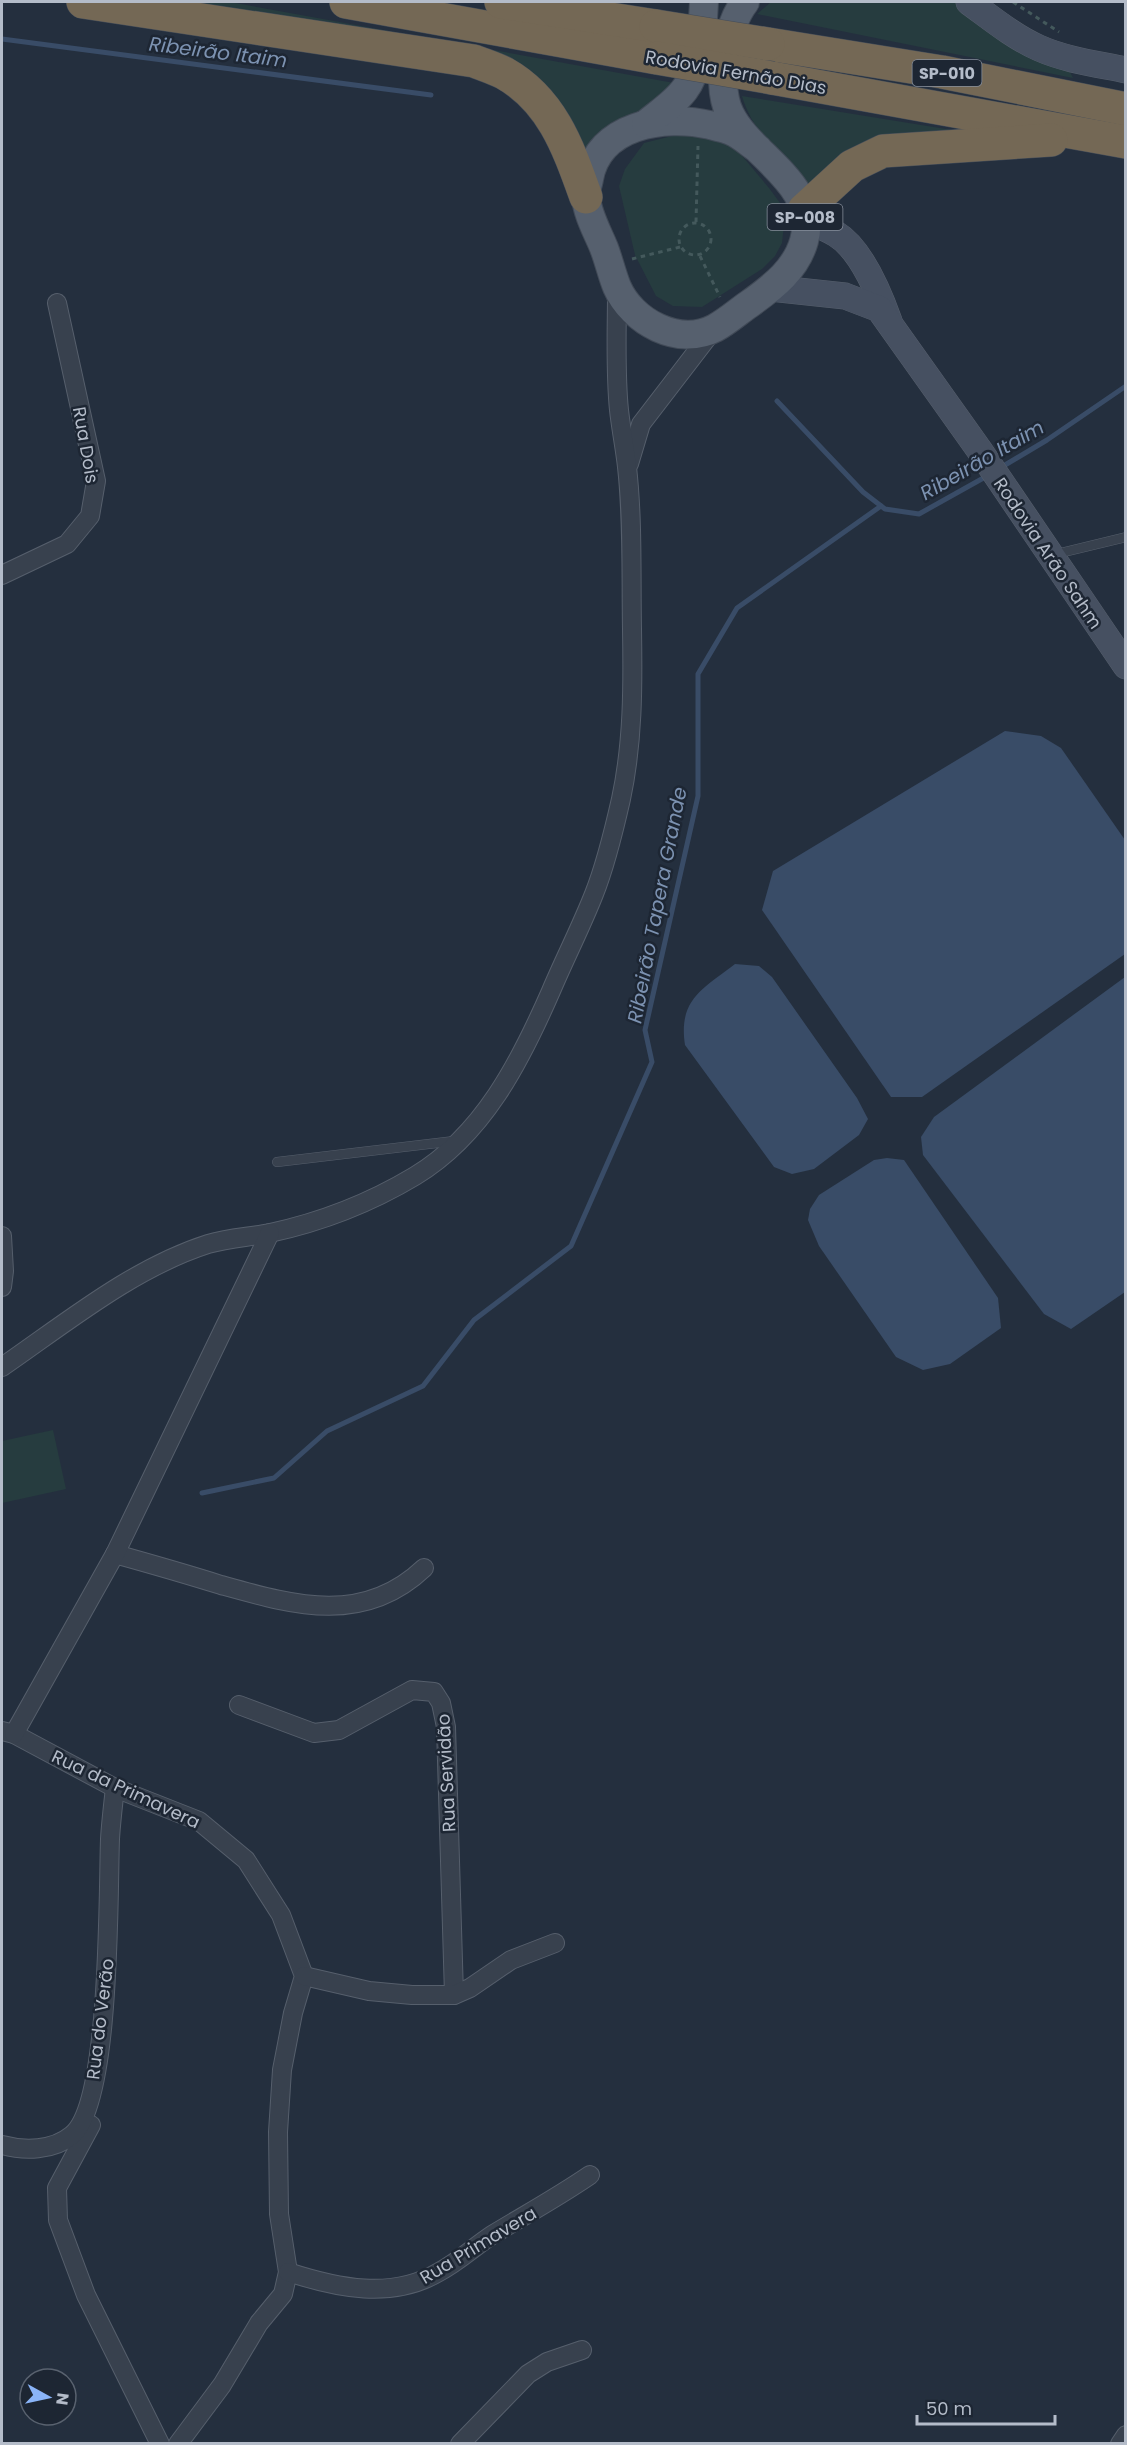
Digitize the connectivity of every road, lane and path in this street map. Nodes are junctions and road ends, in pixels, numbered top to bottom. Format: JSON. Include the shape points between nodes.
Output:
{"nodes":[{"id":1,"x":83,"y":2,"type":"edge"},
{"id":2,"x":346,"y":2,"type":"edge"},
{"id":3,"x":501,"y":2,"type":"edge"},
{"id":4,"x":592,"y":2,"type":"edge"},
{"id":5,"x":704,"y":2,"type":"edge"},
{"id":6,"x":745,"y":2,"type":"edge"},
{"id":7,"x":969,"y":2,"type":"edge"},
{"id":8,"x":646,"y":24,"type":"junction"},
{"id":9,"x":1122,"y":69,"type":"edge"},
{"id":10,"x":1125,"y":109,"type":"edge"},
{"id":11,"x":699,"y":123,"type":"junction"},
{"id":12,"x":646,"y":124,"type":"junction"},
{"id":13,"x":1110,"y":139,"type":"edge"},
{"id":14,"x":758,"y":149,"type":"junction"},
{"id":15,"x":586,"y":196,"type":"junction"},
{"id":16,"x":805,"y":215,"type":"junction"},
{"id":17,"x":696,"y":222,"type":"junction"},
{"id":18,"x":680,"y":247,"type":"junction"},
{"id":19,"x":700,"y":256,"type":"junction"},
{"id":20,"x":614,"y":276,"type":"junction"},
{"id":21,"x":770,"y":288,"type":"junction"},
{"id":22,"x":57,"y":303,"type":"dead end"},
{"id":23,"x":889,"y":321,"type":"junction"},
{"id":24,"x":722,"y":323,"type":"junction"},
{"id":25,"x":627,"y":468,"type":"junction"},
{"id":26,"x":1125,"y":537,"type":"edge"},
{"id":27,"x":1050,"y":555,"type":"junction"},
{"id":28,"x":2,"y":575,"type":"edge"},
{"id":29,"x":1125,"y":666,"type":"edge"},
{"id":30,"x":461,"y":1140,"type":"junction"},
{"id":31,"x":277,"y":1162,"type":"dead end"},
{"id":32,"x":270,"y":1233,"type":"junction"},
{"id":33,"x":2,"y":1236,"type":"edge"},
{"id":34,"x":2,"y":1287,"type":"edge"},
{"id":35,"x":2,"y":1367,"type":"edge"},
{"id":36,"x":116,"y":1554,"type":"junction"},
{"id":37,"x":424,"y":1568,"type":"dead end"},
{"id":38,"x":239,"y":1705,"type":"dead end"},
{"id":39,"x":8,"y":1732,"type":"edge"},
{"id":40,"x":115,"y":1788,"type":"junction"},
{"id":41,"x":555,"y":1943,"type":"dead end"},
{"id":42,"x":304,"y":1976,"type":"junction"},
{"id":43,"x":454,"y":1995,"type":"junction"},
{"id":44,"x":91,"y":2092,"type":"junction"},
{"id":45,"x":2,"y":2145,"type":"edge"},
{"id":46,"x":590,"y":2175,"type":"dead end"},
{"id":47,"x":288,"y":2272,"type":"junction"},
{"id":48,"x":582,"y":2350,"type":"dead end"},
{"id":49,"x":1125,"y":2435,"type":"edge"},
{"id":50,"x":160,"y":2444,"type":"edge"},
{"id":51,"x":178,"y":2444,"type":"edge"},
{"id":52,"x":460,"y":2444,"type":"edge"},
{"id":53,"x":1119,"y":2444,"type":"edge"}],
"edges":[{"from":1,"to":15,"type":"highway","via":[[474,61],[504,73],[532,93],[569,147]]},
{"from":2,"to":13,"type":"highway","name":"Rodovia Fernão Dias","number":"SP-010","bridge":true},
{"from":3,"to":8,"type":"highway","name":"Rodovia Fernão Dias","number":"SP-010"},
{"from":4,"to":8,"type":"highway"},
{"from":5,"to":12,"type":"main road","number":"SP-008","via":[[692,78],[678,97]]},
{"from":6,"to":14,"type":"main road","number":"SP-008","via":[[728,38],[724,92],[736,124]]},
{"from":7,"to":9,"type":"street","via":[[1038,48]]},
{"from":8,"to":10,"type":"highway","name":"Rodovia Fernão Dias","number":"SP-010","bridge":true,"via":[[942,72]]},
{"from":11,"to":12,"type":"main road","number":"SP-008","via":[[681,120]]},
{"from":11,"to":14,"type":"main road","number":"SP-008","via":[[731,131]]},
{"from":11,"to":17,"type":"path"},
{"from":12,"to":15,"type":"main road","number":"SP-008","via":[[610,140],[602,148],[591,165]]},
{"from":13,"to":16,"type":"highway","via":[[883,151],[852,166]]},
{"from":14,"to":16,"type":"main road","number":"SP-008","via":[[790,181]]},
{"from":15,"to":20,"type":"main road","number":"SP-008"},
{"from":16,"to":21,"type":"main road","number":"SP-008","via":[[804,241],[795,262]]},
{"from":16,"to":23,"type":"street","name":"Rodovia Arão Sahm","number":"SP-008","via":[[848,243],[873,282]]},
{"from":17,"to":18,"type":"path","via":[[685,226],[679,235]]},
{"from":17,"to":19,"type":"path","via":[[707,227],[712,237],[709,249]]},
{"from":18,"to":19,"type":"path","via":[[689,255]]},
{"from":18,"to":20,"type":"path"},
{"from":19,"to":24,"type":"path"},
{"from":20,"to":24,"type":"main road","number":"SP-008","via":[[637,314],[657,327],[696,334]]},
{"from":20,"to":25,"type":"street","via":[[616,370]]},
{"from":21,"to":23,"type":"street","name":"Rodovia Arão Sahm","number":"SP-008","via":[[845,296],[879,309]]},
{"from":21,"to":24,"type":"main road","number":"SP-008"},
{"from":22,"to":28,"type":"street","name":"Rua Dois","via":[[96,481],[90,516],[67,544]]},
{"from":23,"to":27,"type":"street","name":"Rodovia Arão Sahm","number":"SP-008"},
{"from":24,"to":25,"type":"street","via":[[641,424]]},
{"from":25,"to":30,"type":"street","via":[[630,741],[610,844],[595,893],[536,1024],[487,1110]]},
{"from":26,"to":27,"type":"lane"},
{"from":27,"to":29,"type":"street","name":"Rodovia Arão Sahm","number":"SP-008"},
{"from":30,"to":31,"type":"lane"},
{"from":30,"to":32,"type":"street","via":[[418,1174],[367,1202]]},
{"from":32,"to":35,"type":"street","via":[[211,1243],[176,1256],[110,1294]]},
{"from":32,"to":36,"type":"street"},
{"from":33,"to":34,"type":"street"},
{"from":36,"to":37,"type":"street","via":[[303,1605],[338,1606],[377,1598],[407,1583]]},
{"from":36,"to":39,"type":"street"},
{"from":38,"to":43,"type":"street","name":"Rua Servidão","via":[[314,1734],[339,1730],[412,1690],[434,1692],[441,1702],[446,1727]]},
{"from":39,"to":40,"type":"street","name":"Rua da Primavera"},
{"from":40,"to":42,"type":"street","name":"Rua da Primavera","via":[[199,1821],[246,1860],[281,1916]]},
{"from":40,"to":44,"type":"street","name":"Rua do Verão","via":[[110,1835],[107,1990]]},
{"from":41,"to":43,"type":"street","via":[[511,1960]]},
{"from":42,"to":43,"type":"street","via":[[369,1991]]},
{"from":42,"to":47,"type":"street","via":[[282,2070],[278,2132],[279,2214]]},
{"from":44,"to":45,"type":"street","name":"Rua do Verão","via":[[72,2135],[42,2148]]},
{"from":44,"to":50,"type":"street","via":[[95,2119],[57,2188],[58,2220],[86,2295]]},
{"from":46,"to":47,"type":"street","name":"Rua Primavera","via":[[414,2284],[389,2289],[360,2288],[327,2284]]},
{"from":47,"to":51,"type":"street","via":[[282,2294]]},
{"from":48,"to":52,"type":"street","via":[[547,2362],[528,2374]]},
{"from":49,"to":53,"type":"street"}]}
